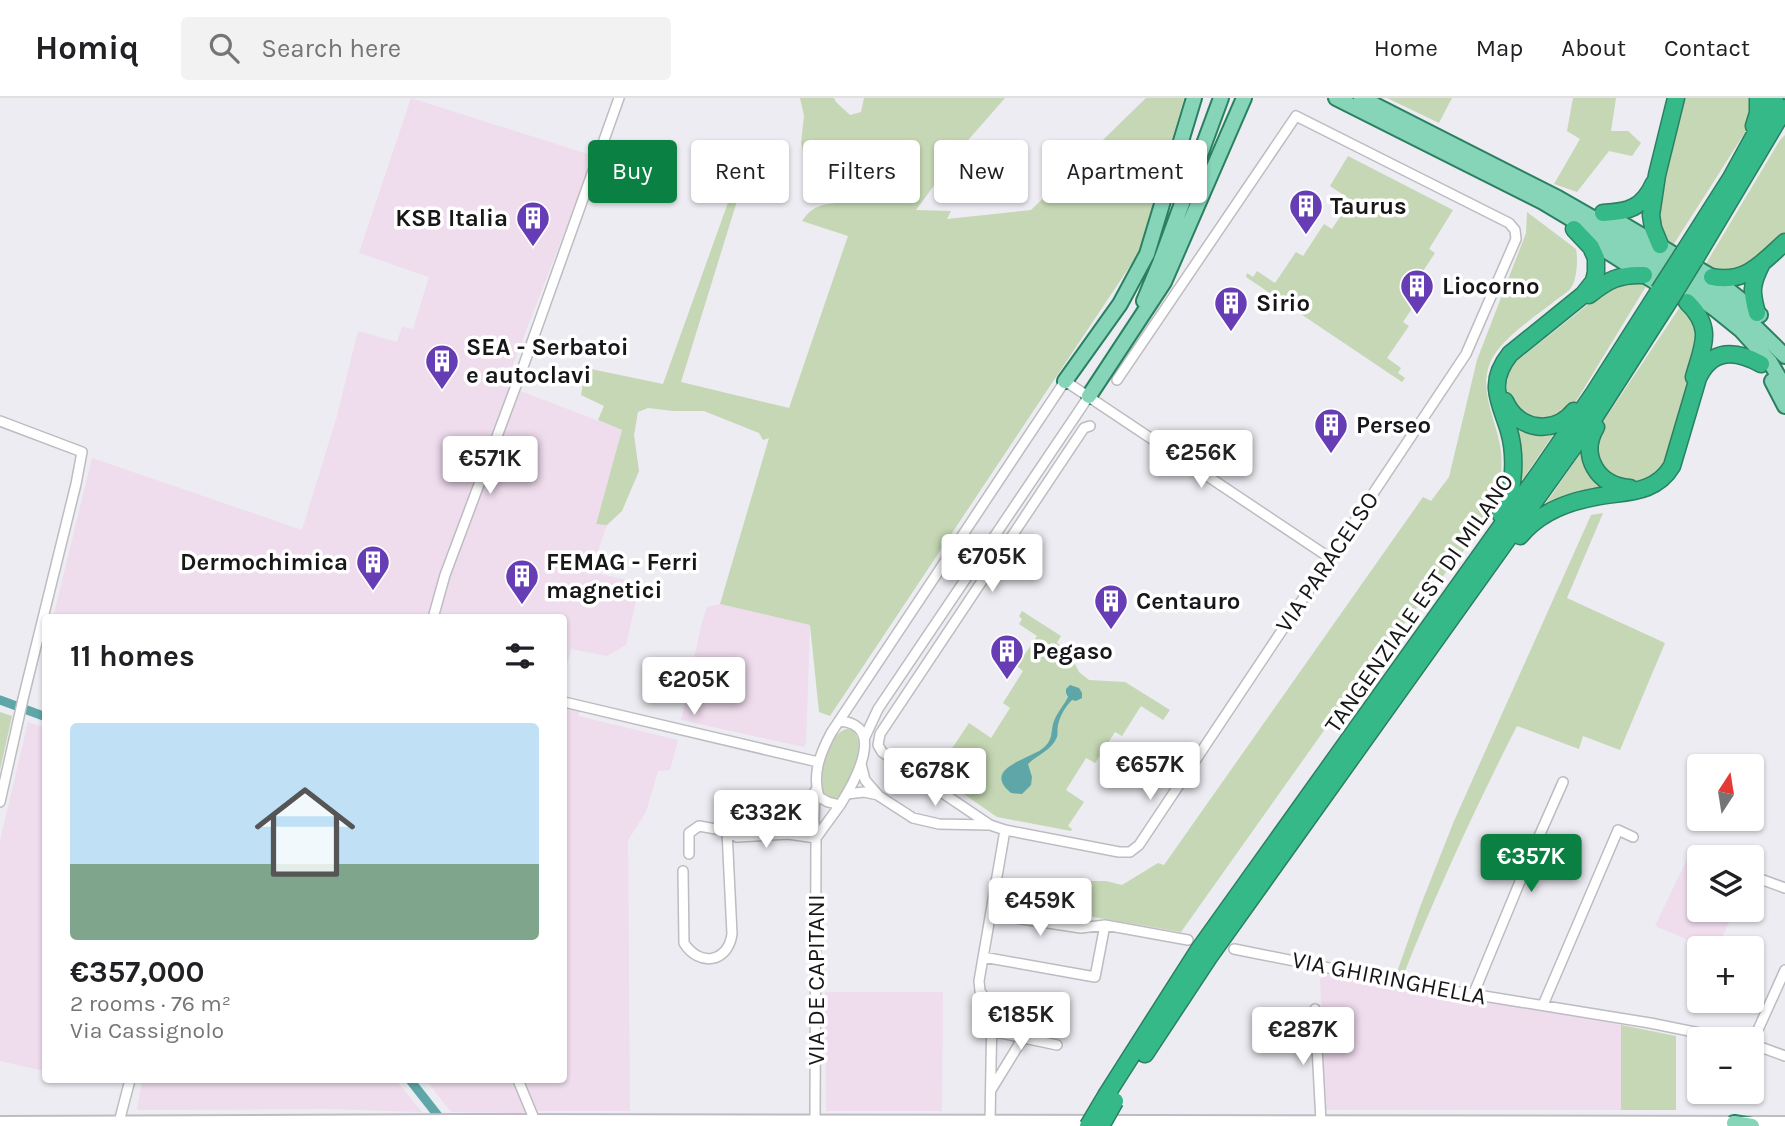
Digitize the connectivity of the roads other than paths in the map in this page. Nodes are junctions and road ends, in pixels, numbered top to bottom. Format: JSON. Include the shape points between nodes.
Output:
{"nodes":[{"id":1,"x":619,"y":98,"type":"edge"},
{"id":2,"x":1194,"y":98,"type":"edge"},
{"id":3,"x":1221,"y":98,"type":"edge"},
{"id":4,"x":1244,"y":98,"type":"edge"},
{"id":5,"x":1336,"y":98,"type":"edge"},
{"id":6,"x":1361,"y":98,"type":"edge"},
{"id":7,"x":1370,"y":98,"type":"edge"},
{"id":8,"x":1675,"y":98,"type":"edge"},
{"id":9,"x":1758,"y":98,"type":"edge"},
{"id":10,"x":1775,"y":98,"type":"edge"},
{"id":11,"x":1785,"y":107,"type":"edge"},
{"id":12,"x":1382,"y":109,"type":"junction"},
{"id":13,"x":1785,"y":127,"type":"edge"},
{"id":14,"x":1657,"y":175,"type":"junction"},
{"id":15,"x":1739,"y":176,"type":"junction"},
{"id":16,"x":1493,"y":177,"type":"junction"},
{"id":17,"x":1519,"y":178,"type":"junction"},
{"id":18,"x":1603,"y":213,"type":"junction"},
{"id":19,"x":1574,"y":229,"type":"junction"},
{"id":20,"x":1170,"y":232,"type":"junction"},
{"id":21,"x":1785,"y":242,"type":"edge"},
{"id":22,"x":1660,"y":245,"type":"junction"},
{"id":23,"x":1762,"y":262,"type":"junction"},
{"id":24,"x":1644,"y":275,"type":"junction"},
{"id":25,"x":1712,"y":277,"type":"junction"},
{"id":26,"x":1672,"y":297,"type":"junction"},
{"id":27,"x":1120,"y":304,"type":"junction"},
{"id":28,"x":1757,"y":313,"type":"junction"},
{"id":29,"x":1135,"y":326,"type":"junction"},
{"id":30,"x":1785,"y":343,"type":"edge"},
{"id":31,"x":1785,"y":356,"type":"edge"},
{"id":32,"x":1761,"y":364,"type":"junction"},
{"id":33,"x":1621,"y":376,"type":"junction"},
{"id":34,"x":1065,"y":380,"type":"junction"},
{"id":35,"x":1117,"y":380,"type":"dead end"},
{"id":36,"x":1785,"y":388,"type":"edge"},
{"id":37,"x":1594,"y":393,"type":"junction"},
{"id":38,"x":1090,"y":396,"type":"junction"},
{"id":39,"x":1785,"y":406,"type":"edge"},
{"id":40,"x":0,"y":421,"type":"edge"},
{"id":41,"x":1090,"y":426,"type":"dead end"},
{"id":42,"x":1330,"y":558,"type":"junction"},
{"id":43,"x":1470,"y":581,"type":"junction"},
{"id":44,"x":44,"y":614,"type":"edge"},
{"id":45,"x":434,"y":614,"type":"edge"},
{"id":46,"x":42,"y":622,"type":"edge"},
{"id":47,"x":567,"y":703,"type":"edge"},
{"id":48,"x":839,"y":721,"type":"junction"},
{"id":49,"x":864,"y":739,"type":"junction"},
{"id":50,"x":818,"y":762,"type":"junction"},
{"id":51,"x":861,"y":764,"type":"junction"},
{"id":52,"x":1563,"y":782,"type":"dead end"},
{"id":53,"x":816,"y":786,"type":"junction"},
{"id":54,"x":847,"y":794,"type":"junction"},
{"id":55,"x":879,"y":796,"type":"junction"},
{"id":56,"x":0,"y":802,"type":"edge"},
{"id":57,"x":840,"y":805,"type":"junction"},
{"id":58,"x":814,"y":821,"type":"junction"},
{"id":59,"x":990,"y":825,"type":"junction"},
{"id":60,"x":1005,"y":830,"type":"junction"},
{"id":61,"x":727,"y":831,"type":"junction"},
{"id":62,"x":1633,"y":837,"type":"dead end"},
{"id":63,"x":816,"y":838,"type":"junction"},
{"id":64,"x":689,"y":854,"type":"dead end"},
{"id":65,"x":683,"y":871,"type":"dead end"},
{"id":66,"x":1764,"y":880,"type":"edge"},
{"id":67,"x":1785,"y":888,"type":"edge"},
{"id":68,"x":993,"y":907,"type":"junction"},
{"id":69,"x":1105,"y":925,"type":"junction"},
{"id":70,"x":1188,"y":940,"type":"dead end"},
{"id":71,"x":1234,"y":949,"type":"dead end"},
{"id":72,"x":983,"y":957,"type":"junction"},
{"id":73,"x":1785,"y":970,"type":"edge"},
{"id":74,"x":1473,"y":995,"type":"junction"},
{"id":75,"x":1544,"y":1005,"type":"junction"},
{"id":76,"x":1315,"y":1009,"type":"dead end"},
{"id":77,"x":1760,"y":1027,"type":"edge"},
{"id":78,"x":991,"y":1031,"type":"junction"},
{"id":79,"x":1687,"y":1031,"type":"edge"},
{"id":80,"x":1023,"y":1038,"type":"junction"},
{"id":81,"x":1057,"y":1045,"type":"dead end"},
{"id":82,"x":1764,"y":1048,"type":"edge"},
{"id":83,"x":1785,"y":1055,"type":"edge"},
{"id":84,"x":129,"y":1083,"type":"edge"},
{"id":85,"x":519,"y":1083,"type":"edge"},
{"id":86,"x":990,"y":1090,"type":"junction"},
{"id":87,"x":1112,"y":1096,"type":"junction"},
{"id":88,"x":535,"y":1121,"type":"junction"},
{"id":89,"x":119,"y":1122,"type":"junction"},
{"id":90,"x":815,"y":1122,"type":"junction"},
{"id":91,"x":990,"y":1122,"type":"junction"},
{"id":92,"x":1321,"y":1122,"type":"junction"},
{"id":93,"x":0,"y":1123,"type":"edge"},
{"id":94,"x":1734,"y":1123,"type":"junction"},
{"id":95,"x":1785,"y":1123,"type":"edge"},
{"id":96,"x":344,"y":1124,"type":"edge"},
{"id":97,"x":1088,"y":1126,"type":"edge"},
{"id":98,"x":1101,"y":1126,"type":"edge"},
{"id":99,"x":1752,"y":1126,"type":"edge"}],
"edges":[{"from":1,"to":45,"type":"street"},
{"from":2,"to":27,"type":"main road","via":[[1150,247]]},
{"from":3,"to":20,"type":"main road"},
{"from":4,"to":29,"type":"main road","via":[[1169,272]]},
{"from":5,"to":16,"type":"main road"},
{"from":6,"to":12,"type":"main road"},
{"from":7,"to":12,"type":"main road"},
{"from":8,"to":14,"type":"highway"},
{"from":9,"to":15,"type":"highway","via":[[1758,113],[1743,149]]},
{"from":10,"to":15,"type":"highway","name":"TANGENZIALE EST DI MILANO"},
{"from":11,"to":15,"type":"highway","name":"TANGENZIALE EST DI MILANO"},
{"from":12,"to":17,"type":"main road"},
{"from":13,"to":15,"type":"highway","via":[[1758,166]]},
{"from":14,"to":18,"type":"highway","via":[[1648,196],[1637,206]]},
{"from":14,"to":22,"type":"highway","via":[[1650,218]]},
{"from":15,"to":26,"type":"highway","name":"TANGENZIALE EST DI MILANO","bridge":true,"via":[[1689,256]]},
{"from":16,"to":19,"type":"main road"},
{"from":16,"to":36,"type":"main road","via":[[1544,202],[1715,309],[1758,347]]},
{"from":17,"to":18,"type":"main road"},
{"from":17,"to":31,"type":"main road","via":[[1616,231],[1728,302]]},
{"from":18,"to":22,"type":"main road"},
{"from":19,"to":24,"type":"main road"},
{"from":19,"to":43,"type":"highway","via":[[1592,250],[1595,277],[1583,295],[1514,350],[1500,369],[1497,388],[1512,445],[1511,484],[1506,506],[1484,540]]},
{"from":20,"to":27,"type":"main road","via":[[1143,280]]},
{"from":20,"to":29,"type":"main road"},
{"from":21,"to":23,"type":"highway"},
{"from":22,"to":25,"type":"main road"},
{"from":23,"to":25,"type":"highway","via":[[1737,278]]},
{"from":23,"to":28,"type":"highway","via":[[1752,290]]},
{"from":24,"to":26,"type":"main road"},
{"from":24,"to":37,"type":"highway","via":[[1624,275],[1599,288],[1513,357],[1502,382],[1512,414],[1539,427],[1564,421],[1581,400]]},
{"from":25,"to":28,"type":"main road"},
{"from":26,"to":32,"type":"main road","via":[[1732,334]]},
{"from":26,"to":33,"type":"highway","name":"TANGENZIALE EST DI MILANO"},
{"from":26,"to":33,"type":"highway","via":[[1700,319],[1704,340],[1665,469],[1657,478],[1631,488],[1604,480],[1590,451],[1593,432],[1618,392]]},
{"from":26,"to":37,"type":"highway","name":"TANGENZIALE EST DI MILANO"},
{"from":27,"to":34,"type":"main road"},
{"from":28,"to":30,"type":"main road"},
{"from":29,"to":38,"type":"main road"},
{"from":32,"to":39,"type":"main road"},
{"from":32,"to":43,"type":"highway","via":[[1747,356],[1725,355],[1700,373],[1675,459],[1662,479],[1646,489],[1584,499],[1553,510],[1526,529],[1492,572]]},
{"from":33,"to":43,"type":"highway","name":"TANGENZIALE EST DI MILANO"},
{"from":34,"to":38,"type":"street"},
{"from":34,"to":48,"type":"street"},
{"from":35,"to":42,"type":"street","name":"VIA PARACELSO","via":[[1296,116],[1509,223],[1516,239],[1466,354]]},
{"from":37,"to":43,"type":"highway","name":"TANGENZIALE EST DI MILANO"},
{"from":38,"to":42,"type":"street"},
{"from":38,"to":49,"type":"street","via":[[883,701]]},
{"from":40,"to":44,"type":"street","via":[[82,452]]},
{"from":41,"to":59,"type":"street","name":"VIA PARACELSO","via":[[1077,438],[880,734],[882,752]]},
{"from":42,"to":60,"type":"street","name":"VIA PARACELSO","via":[[1139,845],[1130,852],[1119,852]]},
{"from":43,"to":87,"type":"highway","name":"TANGENZIALE EST DI MILANO"},
{"from":46,"to":56,"type":"street"},
{"from":47,"to":50,"type":"street"},
{"from":48,"to":49,"type":"street","via":[[858,726]]},
{"from":48,"to":50,"type":"street"},
{"from":49,"to":51,"type":"street"},
{"from":50,"to":53,"type":"street","name":"VIA DE CAPITANI"},
{"from":51,"to":54,"type":"street"},
{"from":51,"to":55,"type":"street","via":[[865,780]]},
{"from":52,"to":74,"type":"street"},
{"from":53,"to":57,"type":"street","via":[[819,797]]},
{"from":53,"to":58,"type":"street","name":"VIA DE CAPITANI"},
{"from":54,"to":55,"type":"street"},
{"from":54,"to":57,"type":"street"},
{"from":55,"to":59,"type":"street","via":[[928,822]]},
{"from":57,"to":63,"type":"street"},
{"from":58,"to":61,"type":"street","via":[[785,828],[736,827]]},
{"from":58,"to":63,"type":"street","name":"VIA DE CAPITANI"},
{"from":59,"to":60,"type":"street","name":"VIA PARACELSO"},
{"from":60,"to":68,"type":"street"},
{"from":61,"to":63,"type":"street","via":[[737,837],[788,834]]},
{"from":61,"to":64,"type":"street","via":[[699,826],[690,833]]},
{"from":61,"to":65,"type":"street","via":[[732,934],[719,957],[695,955],[684,943]]},
{"from":62,"to":75,"type":"street","via":[[1618,830]]},
{"from":63,"to":90,"type":"street","name":"VIA DE CAPITANI"},
{"from":66,"to":67,"type":"street"},
{"from":68,"to":69,"type":"street","via":[[1002,916],[1081,928]]},
{"from":68,"to":72,"type":"street"},
{"from":69,"to":70,"type":"street"},
{"from":69,"to":72,"type":"street","via":[[1095,977]]},
{"from":71,"to":74,"type":"street","name":"VIA GHIRINGHELLA"},
{"from":72,"to":78,"type":"street","via":[[980,991],[992,1009]]},
{"from":73,"to":77,"type":"street"},
{"from":74,"to":75,"type":"street","name":"VIA GHIRINGHELLA"},
{"from":75,"to":79,"type":"street","name":"VIA GHIRINGHELLA"},
{"from":76,"to":92,"type":"street"},
{"from":78,"to":80,"type":"street"},
{"from":78,"to":86,"type":"street"},
{"from":80,"to":81,"type":"street"},
{"from":80,"to":86,"type":"street"},
{"from":82,"to":83,"type":"street"},
{"from":84,"to":89,"type":"street"},
{"from":85,"to":88,"type":"street"},
{"from":86,"to":91,"type":"street"},
{"from":87,"to":97,"type":"highway","name":"TANGENZIALE EST DI MILANO","bridge":true},
{"from":87,"to":98,"type":"highway","name":"TANGENZIALE EST DI MILANO","bridge":true},
{"from":88,"to":90,"type":"street"},
{"from":88,"to":96,"type":"street"},
{"from":89,"to":93,"type":"street"},
{"from":89,"to":96,"type":"street"},
{"from":90,"to":91,"type":"street"},
{"from":91,"to":92,"type":"street"},
{"from":92,"to":94,"type":"street"},
{"from":94,"to":95,"type":"street"},
{"from":94,"to":99,"type":"main road"}]}
